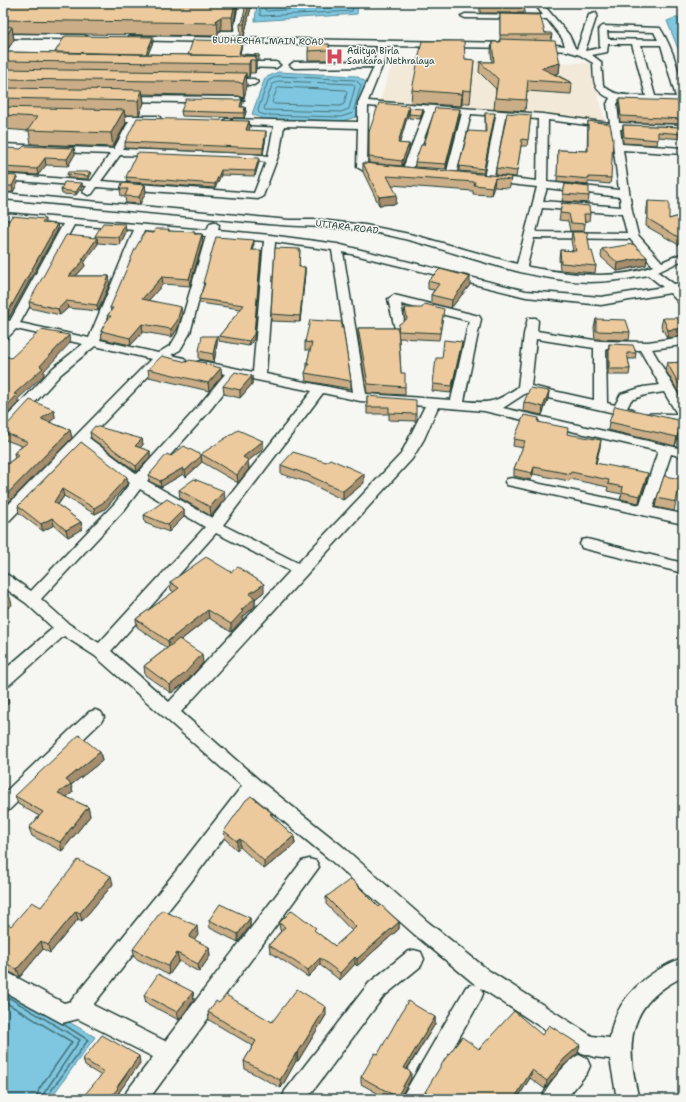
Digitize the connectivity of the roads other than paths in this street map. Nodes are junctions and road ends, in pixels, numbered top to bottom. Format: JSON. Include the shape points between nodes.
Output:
{"nodes":[{"id":1,"x":243,"y":3,"type":"edge"},
{"id":2,"x":538,"y":3,"type":"edge"},
{"id":3,"x":593,"y":15,"type":"dead end"},
{"id":4,"x":465,"y":16,"type":"dead end"},
{"id":5,"x":548,"y":17,"type":"junction"},
{"id":6,"x":623,"y":29,"type":"junction"},
{"id":7,"x":3,"y":30,"type":"edge"},
{"id":8,"x":3,"y":36,"type":"edge"},
{"id":9,"x":92,"y":37,"type":"junction"},
{"id":10,"x":238,"y":37,"type":"junction"},
{"id":11,"x":604,"y":41,"type":"junction"},
{"id":12,"x":3,"y":42,"type":"edge"},
{"id":13,"x":624,"y":42,"type":"junction"},
{"id":14,"x":636,"y":42,"type":"junction"},
{"id":15,"x":664,"y":43,"type":"junction"},
{"id":16,"x":382,"y":45,"type":"junction"},
{"id":17,"x":579,"y":51,"type":"junction"},
{"id":18,"x":378,"y":64,"type":"junction"},
{"id":19,"x":229,"y":65,"type":"edge"},
{"id":20,"x":276,"y":65,"type":"dead end"},
{"id":21,"x":294,"y":65,"type":"dead end"},
{"id":22,"x":215,"y":82,"type":"edge"},
{"id":23,"x":254,"y":82,"type":"dead end"},
{"id":24,"x":174,"y":88,"type":"edge"},
{"id":25,"x":615,"y":97,"type":"junction"},
{"id":26,"x":116,"y":99,"type":"edge"},
{"id":27,"x":651,"y":99,"type":"junction"},
{"id":28,"x":239,"y":100,"type":"edge"},
{"id":29,"x":683,"y":102,"type":"edge"},
{"id":30,"x":363,"y":103,"type":"junction"},
{"id":31,"x":168,"y":106,"type":"junction"},
{"id":32,"x":430,"y":109,"type":"junction"},
{"id":33,"x":467,"y":112,"type":"junction"},
{"id":34,"x":501,"y":114,"type":"junction"},
{"id":35,"x":543,"y":116,"type":"junction"},
{"id":36,"x":98,"y":118,"type":"edge"},
{"id":37,"x":135,"y":118,"type":"junction"},
{"id":38,"x":218,"y":121,"type":"edge"},
{"id":39,"x":279,"y":123,"type":"junction"},
{"id":40,"x":363,"y":125,"type":"junction"},
{"id":41,"x":615,"y":126,"type":"junction"},
{"id":42,"x":683,"y":128,"type":"edge"},
{"id":43,"x":3,"y":147,"type":"edge"},
{"id":44,"x":619,"y":148,"type":"junction"},
{"id":45,"x":683,"y":151,"type":"edge"},
{"id":46,"x":117,"y":152,"type":"junction"},
{"id":47,"x":200,"y":155,"type":"junction"},
{"id":48,"x":272,"y":160,"type":"junction"},
{"id":49,"x":196,"y":166,"type":"edge"},
{"id":50,"x":451,"y":175,"type":"edge"},
{"id":51,"x":3,"y":177,"type":"edge"},
{"id":52,"x":94,"y":184,"type":"junction"},
{"id":53,"x":542,"y":186,"type":"junction"},
{"id":54,"x":625,"y":194,"type":"junction"},
{"id":55,"x":3,"y":196,"type":"edge"},
{"id":56,"x":82,"y":203,"type":"junction"},
{"id":57,"x":537,"y":204,"type":"junction"},
{"id":58,"x":627,"y":211,"type":"junction"},
{"id":59,"x":217,"y":215,"type":"junction"},
{"id":60,"x":3,"y":216,"type":"edge"},
{"id":61,"x":70,"y":222,"type":"junction"},
{"id":62,"x":140,"y":228,"type":"junction"},
{"id":63,"x":211,"y":234,"type":"junction"},
{"id":64,"x":531,"y":235,"type":"junction"},
{"id":65,"x":633,"y":236,"type":"junction"},
{"id":66,"x":270,"y":238,"type":"junction"},
{"id":67,"x":337,"y":247,"type":"junction"},
{"id":68,"x":683,"y":256,"type":"edge"},
{"id":69,"x":521,"y":269,"type":"junction"},
{"id":70,"x":655,"y":269,"type":"junction"},
{"id":71,"x":678,"y":287,"type":"edge"},
{"id":72,"x":683,"y":301,"type":"edge"},
{"id":73,"x":9,"y":323,"type":"edge"},
{"id":74,"x":399,"y":326,"type":"edge"},
{"id":75,"x":3,"y":335,"type":"edge"},
{"id":76,"x":683,"y":341,"type":"edge"},
{"id":77,"x":93,"y":342,"type":"junction"},
{"id":78,"x":600,"y":345,"type":"junction"},
{"id":79,"x":648,"y":346,"type":"junction"},
{"id":80,"x":160,"y":357,"type":"junction"},
{"id":81,"x":234,"y":370,"type":"junction"},
{"id":82,"x":259,"y":377,"type":"junction"},
{"id":83,"x":321,"y":388,"type":"junction"},
{"id":84,"x":667,"y":388,"type":"junction"},
{"id":85,"x":524,"y":390,"type":"junction"},
{"id":86,"x":360,"y":397,"type":"junction"},
{"id":87,"x":433,"y":403,"type":"junction"},
{"id":88,"x":457,"y":405,"type":"junction"},
{"id":89,"x":484,"y":407,"type":"junction"},
{"id":90,"x":601,"y":407,"type":"junction"},
{"id":91,"x":618,"y":410,"type":"junction"},
{"id":92,"x":683,"y":414,"type":"edge"},
{"id":93,"x":683,"y":418,"type":"edge"},
{"id":94,"x":3,"y":429,"type":"edge"},
{"id":95,"x":81,"y":439,"type":"junction"},
{"id":96,"x":666,"y":449,"type":"junction"},
{"id":97,"x":683,"y":453,"type":"edge"},
{"id":98,"x":138,"y":482,"type":"junction"},
{"id":99,"x":512,"y":482,"type":"dead end"},
{"id":100,"x":646,"y":510,"type":"junction"},
{"id":101,"x":3,"y":519,"type":"edge"},
{"id":102,"x":683,"y":519,"type":"edge"},
{"id":103,"x":214,"y":526,"type":"junction"},
{"id":104,"x":587,"y":544,"type":"dead end"},
{"id":105,"x":683,"y":568,"type":"edge"},
{"id":106,"x":300,"y":570,"type":"junction"},
{"id":107,"x":3,"y":579,"type":"edge"},
{"id":108,"x":32,"y":599,"type":"junction"},
{"id":109,"x":63,"y":628,"type":"junction"},
{"id":110,"x":101,"y":652,"type":"junction"},
{"id":111,"x":3,"y":681,"type":"edge"},
{"id":112,"x":170,"y":712,"type":"junction"},
{"id":113,"x":95,"y":717,"type":"dead end"},
{"id":114,"x":253,"y":785,"type":"junction"},
{"id":115,"x":3,"y":805,"type":"edge"},
{"id":116,"x":309,"y":867,"type":"dead end"},
{"id":117,"x":414,"y":959,"type":"dead end"},
{"id":118,"x":683,"y":967,"type":"edge"},
{"id":119,"x":3,"y":980,"type":"edge"},
{"id":120,"x":473,"y":994,"type":"dead end"},
{"id":121,"x":78,"y":1008,"type":"junction"},
{"id":122,"x":620,"y":1049,"type":"junction"},
{"id":123,"x":168,"y":1054,"type":"junction"},
{"id":124,"x":579,"y":1066,"type":"dead end"},
{"id":125,"x":135,"y":1099,"type":"edge"},
{"id":126,"x":293,"y":1099,"type":"edge"},
{"id":127,"x":412,"y":1099,"type":"edge"},
{"id":128,"x":552,"y":1099,"type":"edge"},
{"id":129,"x":628,"y":1099,"type":"edge"}],
"edges":[{"from":1,"to":10,"type":"street"},
{"from":2,"to":5,"type":"street"},
{"from":3,"to":17,"type":"street"},
{"from":4,"to":5,"type":"street"},
{"from":5,"to":17,"type":"street"},
{"from":6,"to":11,"type":"street","via":[[603,28]]},
{"from":6,"to":13,"type":"street"},
{"from":6,"to":15,"type":"street","via":[[657,30]]},
{"from":7,"to":9,"type":"street"},
{"from":8,"to":9,"type":"street"},
{"from":9,"to":12,"type":"street"},
{"from":10,"to":16,"type":"street","name":"BUDHERHAT MAIN ROAD"},
{"from":10,"to":16,"type":"street","name":"BUDHERHAT MAIN ROAD","via":[[122,38]]},
{"from":11,"to":13,"type":"street"},
{"from":11,"to":17,"type":"street","via":[[604,50]]},
{"from":13,"to":14,"type":"street"},
{"from":14,"to":15,"type":"street"},
{"from":14,"to":27,"type":"street"},
{"from":15,"to":29,"type":"street"},
{"from":16,"to":17,"type":"street","name":"BUDHERHAT MAIN ROAD","via":[[558,47]]},
{"from":16,"to":18,"type":"street"},
{"from":17,"to":25,"type":"street","via":[[597,62],[599,86]]},
{"from":18,"to":21,"type":"street"},
{"from":18,"to":30,"type":"street"},
{"from":19,"to":20,"type":"street"},
{"from":22,"to":23,"type":"street"},
{"from":24,"to":31,"type":"street"},
{"from":25,"to":27,"type":"street"},
{"from":25,"to":41,"type":"street","via":[[612,108]]},
{"from":26,"to":31,"type":"street"},
{"from":27,"to":29,"type":"street"},
{"from":28,"to":31,"type":"street"},
{"from":30,"to":32,"type":"street"},
{"from":30,"to":40,"type":"street"},
{"from":31,"to":37,"type":"street","via":[[165,119]]},
{"from":32,"to":33,"type":"street"},
{"from":32,"to":40,"type":"street","via":[[403,171],[362,167]]},
{"from":33,"to":34,"type":"street"},
{"from":33,"to":50,"type":"street"},
{"from":34,"to":35,"type":"street"},
{"from":34,"to":53,"type":"street","via":[[485,178]]},
{"from":35,"to":41,"type":"street"},
{"from":35,"to":53,"type":"street"},
{"from":36,"to":37,"type":"street"},
{"from":37,"to":46,"type":"street"},
{"from":38,"to":39,"type":"street"},
{"from":39,"to":40,"type":"street"},
{"from":39,"to":48,"type":"street"},
{"from":41,"to":42,"type":"street"},
{"from":41,"to":44,"type":"street"},
{"from":43,"to":46,"type":"street"},
{"from":44,"to":45,"type":"street"},
{"from":44,"to":54,"type":"street"},
{"from":46,"to":47,"type":"street"},
{"from":46,"to":52,"type":"street"},
{"from":47,"to":48,"type":"street"},
{"from":47,"to":49,"type":"street"},
{"from":48,"to":52,"type":"street","via":[[258,196]]},
{"from":51,"to":52,"type":"street"},
{"from":52,"to":56,"type":"street"},
{"from":53,"to":54,"type":"street"},
{"from":53,"to":57,"type":"street"},
{"from":54,"to":58,"type":"street"},
{"from":55,"to":56,"type":"street","name":"UTTARA ROAD"},
{"from":56,"to":59,"type":"street","name":"UTTARA ROAD"},
{"from":57,"to":58,"type":"street"},
{"from":57,"to":64,"type":"street"},
{"from":58,"to":65,"type":"street"},
{"from":59,"to":63,"type":"street"},
{"from":59,"to":69,"type":"street","name":"UTTARA ROAD","via":[[289,223],[321,222],[375,230],[410,237]]},
{"from":60,"to":61,"type":"street"},
{"from":61,"to":62,"type":"street"},
{"from":61,"to":73,"type":"street"},
{"from":62,"to":63,"type":"street"},
{"from":62,"to":77,"type":"street"},
{"from":63,"to":66,"type":"street"},
{"from":63,"to":80,"type":"street","via":[[184,333],[176,348]]},
{"from":64,"to":65,"type":"street"},
{"from":64,"to":69,"type":"street"},
{"from":65,"to":70,"type":"street"},
{"from":66,"to":67,"type":"street"},
{"from":66,"to":82,"type":"street"},
{"from":67,"to":71,"type":"street","via":[[526,294],[601,301]]},
{"from":67,"to":86,"type":"street"},
{"from":68,"to":70,"type":"street","name":"UTTARA ROAD"},
{"from":69,"to":70,"type":"street","name":"UTTARA ROAD","via":[[572,278],[617,278]]},
{"from":70,"to":71,"type":"street"},
{"from":71,"to":72,"type":"street"},
{"from":73,"to":75,"type":"street"},
{"from":73,"to":77,"type":"street"},
{"from":74,"to":88,"type":"street","via":[[394,300],[475,320]]},
{"from":76,"to":79,"type":"street"},
{"from":77,"to":80,"type":"street"},
{"from":77,"to":94,"type":"street","via":[[57,371]]},
{"from":78,"to":79,"type":"street"},
{"from":78,"to":85,"type":"street","via":[[531,328]]},
{"from":78,"to":90,"type":"street"},
{"from":79,"to":84,"type":"street","via":[[646,349]]},
{"from":80,"to":81,"type":"street"},
{"from":80,"to":95,"type":"street"},
{"from":81,"to":82,"type":"street"},
{"from":81,"to":98,"type":"street","via":[[201,412]]},
{"from":82,"to":83,"type":"street"},
{"from":83,"to":86,"type":"street"},
{"from":83,"to":103,"type":"street"},
{"from":84,"to":91,"type":"street","via":[[643,391],[626,397]]},
{"from":84,"to":92,"type":"street"},
{"from":85,"to":89,"type":"street","via":[[502,404]]},
{"from":85,"to":90,"type":"street","via":[[544,392]]},
{"from":86,"to":87,"type":"street"},
{"from":87,"to":88,"type":"street"},
{"from":87,"to":106,"type":"street","via":[[407,456]]},
{"from":88,"to":89,"type":"street"},
{"from":89,"to":96,"type":"street"},
{"from":90,"to":91,"type":"street"},
{"from":91,"to":93,"type":"street","via":[[662,419]]},
{"from":95,"to":98,"type":"street"},
{"from":95,"to":101,"type":"street"},
{"from":96,"to":97,"type":"street"},
{"from":96,"to":100,"type":"street"},
{"from":98,"to":103,"type":"street"},
{"from":98,"to":108,"type":"street","via":[[120,506]]},
{"from":99,"to":100,"type":"street"},
{"from":100,"to":102,"type":"street"},
{"from":103,"to":106,"type":"street"},
{"from":103,"to":110,"type":"street"},
{"from":104,"to":105,"type":"street"},
{"from":106,"to":112,"type":"street"},
{"from":107,"to":108,"type":"street"},
{"from":108,"to":109,"type":"street"},
{"from":109,"to":110,"type":"street"},
{"from":109,"to":111,"type":"street"},
{"from":110,"to":112,"type":"street"},
{"from":112,"to":114,"type":"street"},
{"from":113,"to":115,"type":"street"},
{"from":114,"to":121,"type":"street"},
{"from":114,"to":122,"type":"street","via":[[482,977],[587,1045],[594,1048]]},
{"from":116,"to":123,"type":"street"},
{"from":117,"to":126,"type":"street","via":[[376,990]]},
{"from":118,"to":122,"type":"street","via":[[654,982],[636,1004],[623,1027]]},
{"from":119,"to":121,"type":"street","via":[[62,1013]]},
{"from":120,"to":127,"type":"street"},
{"from":121,"to":123,"type":"street"},
{"from":122,"to":129,"type":"street"},
{"from":123,"to":125,"type":"street"},
{"from":124,"to":128,"type":"street"}]}
